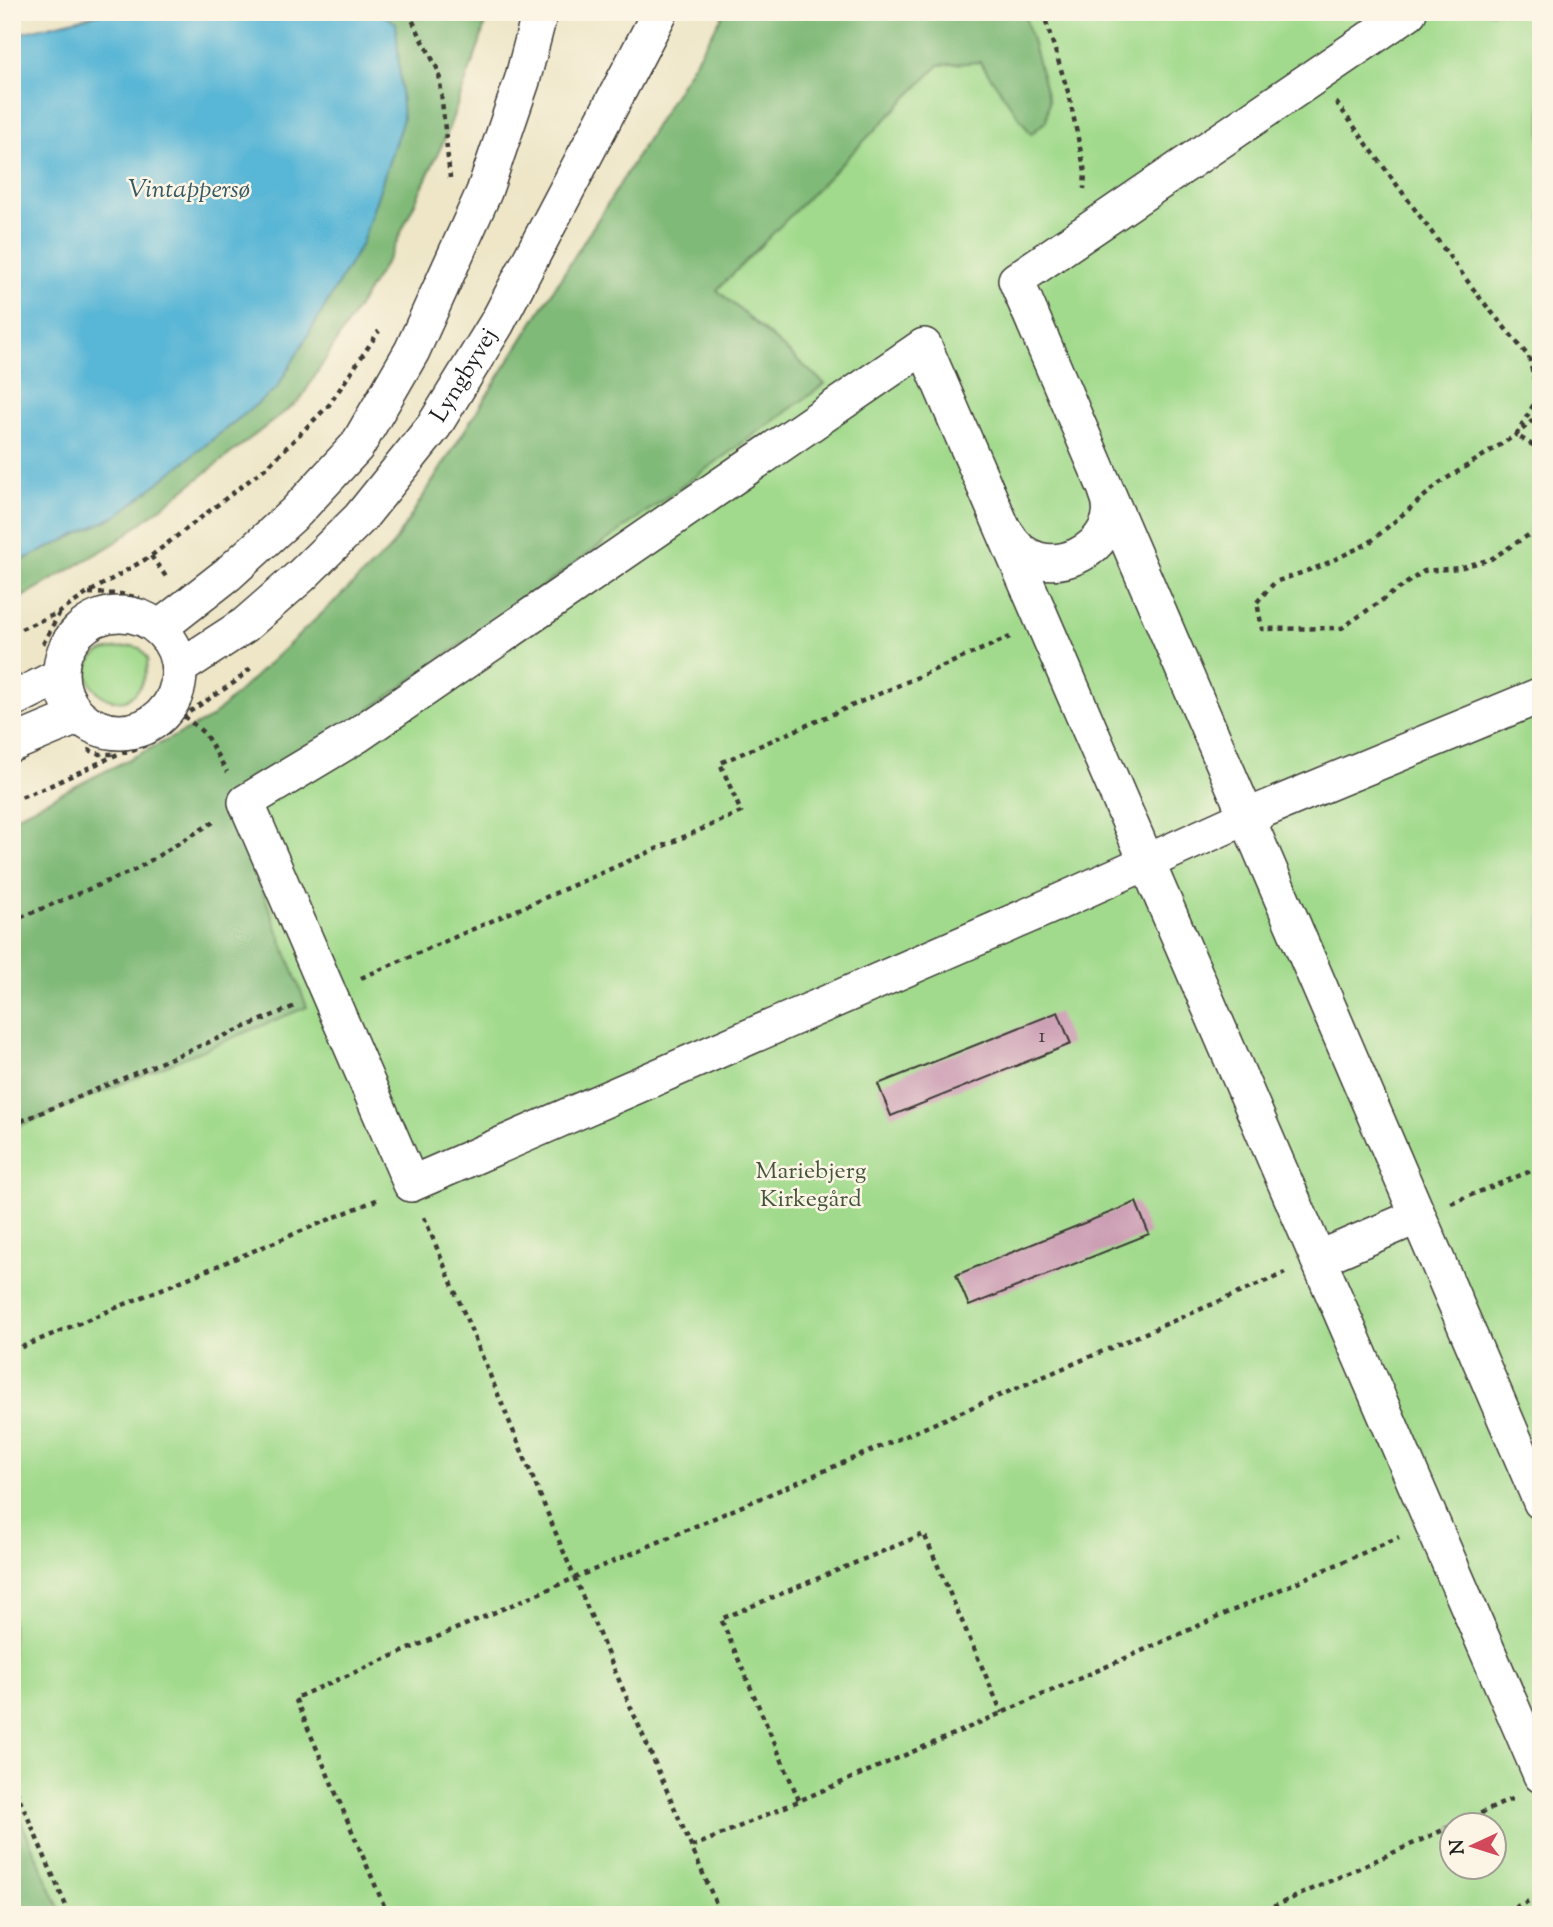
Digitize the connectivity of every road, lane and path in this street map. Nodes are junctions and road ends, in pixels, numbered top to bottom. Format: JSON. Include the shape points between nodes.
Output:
{"nodes":[{"id":1,"x":408,"y":12,"type":"edge"},
{"id":2,"x":540,"y":12,"type":"edge"},
{"id":3,"x":660,"y":12,"type":"edge"},
{"id":4,"x":1043,"y":12,"type":"edge"},
{"id":5,"x":1409,"y":12,"type":"edge"},
{"id":6,"x":1318,"y":75,"type":"junction"},
{"id":7,"x":451,"y":188,"type":"dead end"},
{"id":8,"x":1082,"y":235,"type":"junction"},
{"id":9,"x":380,"y":329,"type":"dead end"},
{"id":10,"x":1541,"y":413,"type":"edge"},
{"id":11,"x":1516,"y":435,"type":"junction"},
{"id":12,"x":1541,"y":450,"type":"edge"},
{"id":13,"x":1102,"y":481,"type":"junction"},
{"id":14,"x":1001,"y":524,"type":"junction"},
{"id":15,"x":1541,"y":527,"type":"edge"},
{"id":16,"x":1043,"y":622,"type":"junction"},
{"id":17,"x":159,"y":628,"type":"junction"},
{"id":18,"x":12,"y":632,"type":"edge"},
{"id":19,"x":179,"y":668,"type":"junction"},
{"id":20,"x":60,"y":676,"type":"junction"},
{"id":21,"x":1541,"y":695,"type":"edge"},
{"id":22,"x":12,"y":700,"type":"edge"},
{"id":23,"x":79,"y":716,"type":"junction"},
{"id":24,"x":12,"y":744,"type":"edge"},
{"id":25,"x":12,"y":800,"type":"edge"},
{"id":26,"x":246,"y":802,"type":"junction"},
{"id":27,"x":1246,"y":817,"type":"junction"},
{"id":28,"x":1147,"y":862,"type":"junction"},
{"id":29,"x":12,"y":921,"type":"edge"},
{"id":30,"x":328,"y":992,"type":"junction"},
{"id":31,"x":12,"y":1125,"type":"edge"},
{"id":32,"x":1541,"y":1167,"type":"edge"},
{"id":33,"x":411,"y":1184,"type":"junction"},
{"id":34,"x":1418,"y":1216,"type":"junction"},
{"id":35,"x":1318,"y":1259,"type":"junction"},
{"id":36,"x":12,"y":1351,"type":"edge"},
{"id":37,"x":1541,"y":1502,"type":"edge"},
{"id":38,"x":1431,"y":1522,"type":"junction"},
{"id":39,"x":575,"y":1579,"type":"junction"},
{"id":40,"x":1002,"y":1713,"type":"junction"},
{"id":41,"x":12,"y":1781,"type":"edge"},
{"id":42,"x":1534,"y":1783,"type":"edge"},
{"id":43,"x":799,"y":1800,"type":"junction"},
{"id":44,"x":1479,"y":1812,"type":"edge"},
{"id":45,"x":1438,"y":1832,"type":"edge"},
{"id":46,"x":692,"y":1847,"type":"junction"},
{"id":47,"x":1541,"y":1896,"type":"edge"},
{"id":48,"x":70,"y":1915,"type":"edge"},
{"id":49,"x":388,"y":1915,"type":"edge"},
{"id":50,"x":721,"y":1915,"type":"edge"},
{"id":51,"x":1255,"y":1915,"type":"edge"},
{"id":52,"x":1496,"y":1915,"type":"edge"}],
"edges":[{"from":1,"to":7,"type":"path","via":[[439,72]]},
{"from":2,"to":17,"type":"street","via":[[484,191],[412,351],[357,446],[296,512]]},
{"from":3,"to":19,"type":"street","name":"Lyngbyvej","via":[[497,323],[434,426],[360,518],[301,576],[245,625]]},
{"from":4,"to":8,"type":"path","via":[[1069,95],[1085,172]]},
{"from":5,"to":6,"type":"street"},
{"from":6,"to":8,"type":"street"},
{"from":6,"to":11,"type":"path","via":[[1472,287],[1530,357],[1538,397]]},
{"from":8,"to":13,"type":"street","via":[[1016,280]]},
{"from":9,"to":18,"type":"path","via":[[329,405],[268,466],[151,556],[60,612]]},
{"from":10,"to":11,"type":"path"},
{"from":11,"to":12,"type":"path"},
{"from":11,"to":15,"type":"path","via":[[1441,481],[1369,543],[1275,582],[1257,602],[1262,629],[1342,628],[1424,571],[1492,559]]},
{"from":13,"to":14,"type":"street","via":[[1109,498],[1109,517],[1103,534],[1076,558],[1040,561],[1023,553]]},
{"from":13,"to":27,"type":"street"},
{"from":14,"to":16,"type":"street"},
{"from":14,"to":26,"type":"street","via":[[925,346],[356,736]]},
{"from":16,"to":28,"type":"street"},
{"from":16,"to":30,"type":"path","via":[[720,763],[741,812]]},
{"from":17,"to":19,"type":"street","via":[[176,653]]},
{"from":17,"to":20,"type":"street","via":[[123,613],[103,615],[71,638],[62,656]]},
{"from":19,"to":23,"type":"street","via":[[171,702],[146,726],[111,732]]},
{"from":20,"to":22,"type":"street"},
{"from":20,"to":23,"type":"street","via":[[66,698]]},
{"from":21,"to":27,"type":"street"},
{"from":23,"to":24,"type":"street"},
{"from":25,"to":26,"type":"path","via":[[152,742],[183,716],[205,734]]},
{"from":26,"to":29,"type":"path","via":[[135,870]]},
{"from":26,"to":30,"type":"street"},
{"from":27,"to":28,"type":"street"},
{"from":27,"to":34,"type":"street"},
{"from":28,"to":33,"type":"street"},
{"from":28,"to":35,"type":"street"},
{"from":30,"to":31,"type":"path"},
{"from":30,"to":33,"type":"street"},
{"from":32,"to":34,"type":"path"},
{"from":33,"to":36,"type":"path"},
{"from":33,"to":39,"type":"path"},
{"from":34,"to":35,"type":"street"},
{"from":34,"to":37,"type":"street"},
{"from":35,"to":38,"type":"street"},
{"from":35,"to":39,"type":"path"},
{"from":38,"to":40,"type":"path"},
{"from":38,"to":42,"type":"street"},
{"from":39,"to":46,"type":"path"},
{"from":39,"to":49,"type":"path","via":[[295,1699]]},
{"from":40,"to":43,"type":"path"},
{"from":40,"to":43,"type":"path","via":[[924,1534],[721,1619]]},
{"from":41,"to":48,"type":"path"},
{"from":42,"to":44,"type":"path"},
{"from":43,"to":46,"type":"path"},
{"from":45,"to":51,"type":"path"},
{"from":46,"to":50,"type":"path"},
{"from":47,"to":52,"type":"path"}]}
